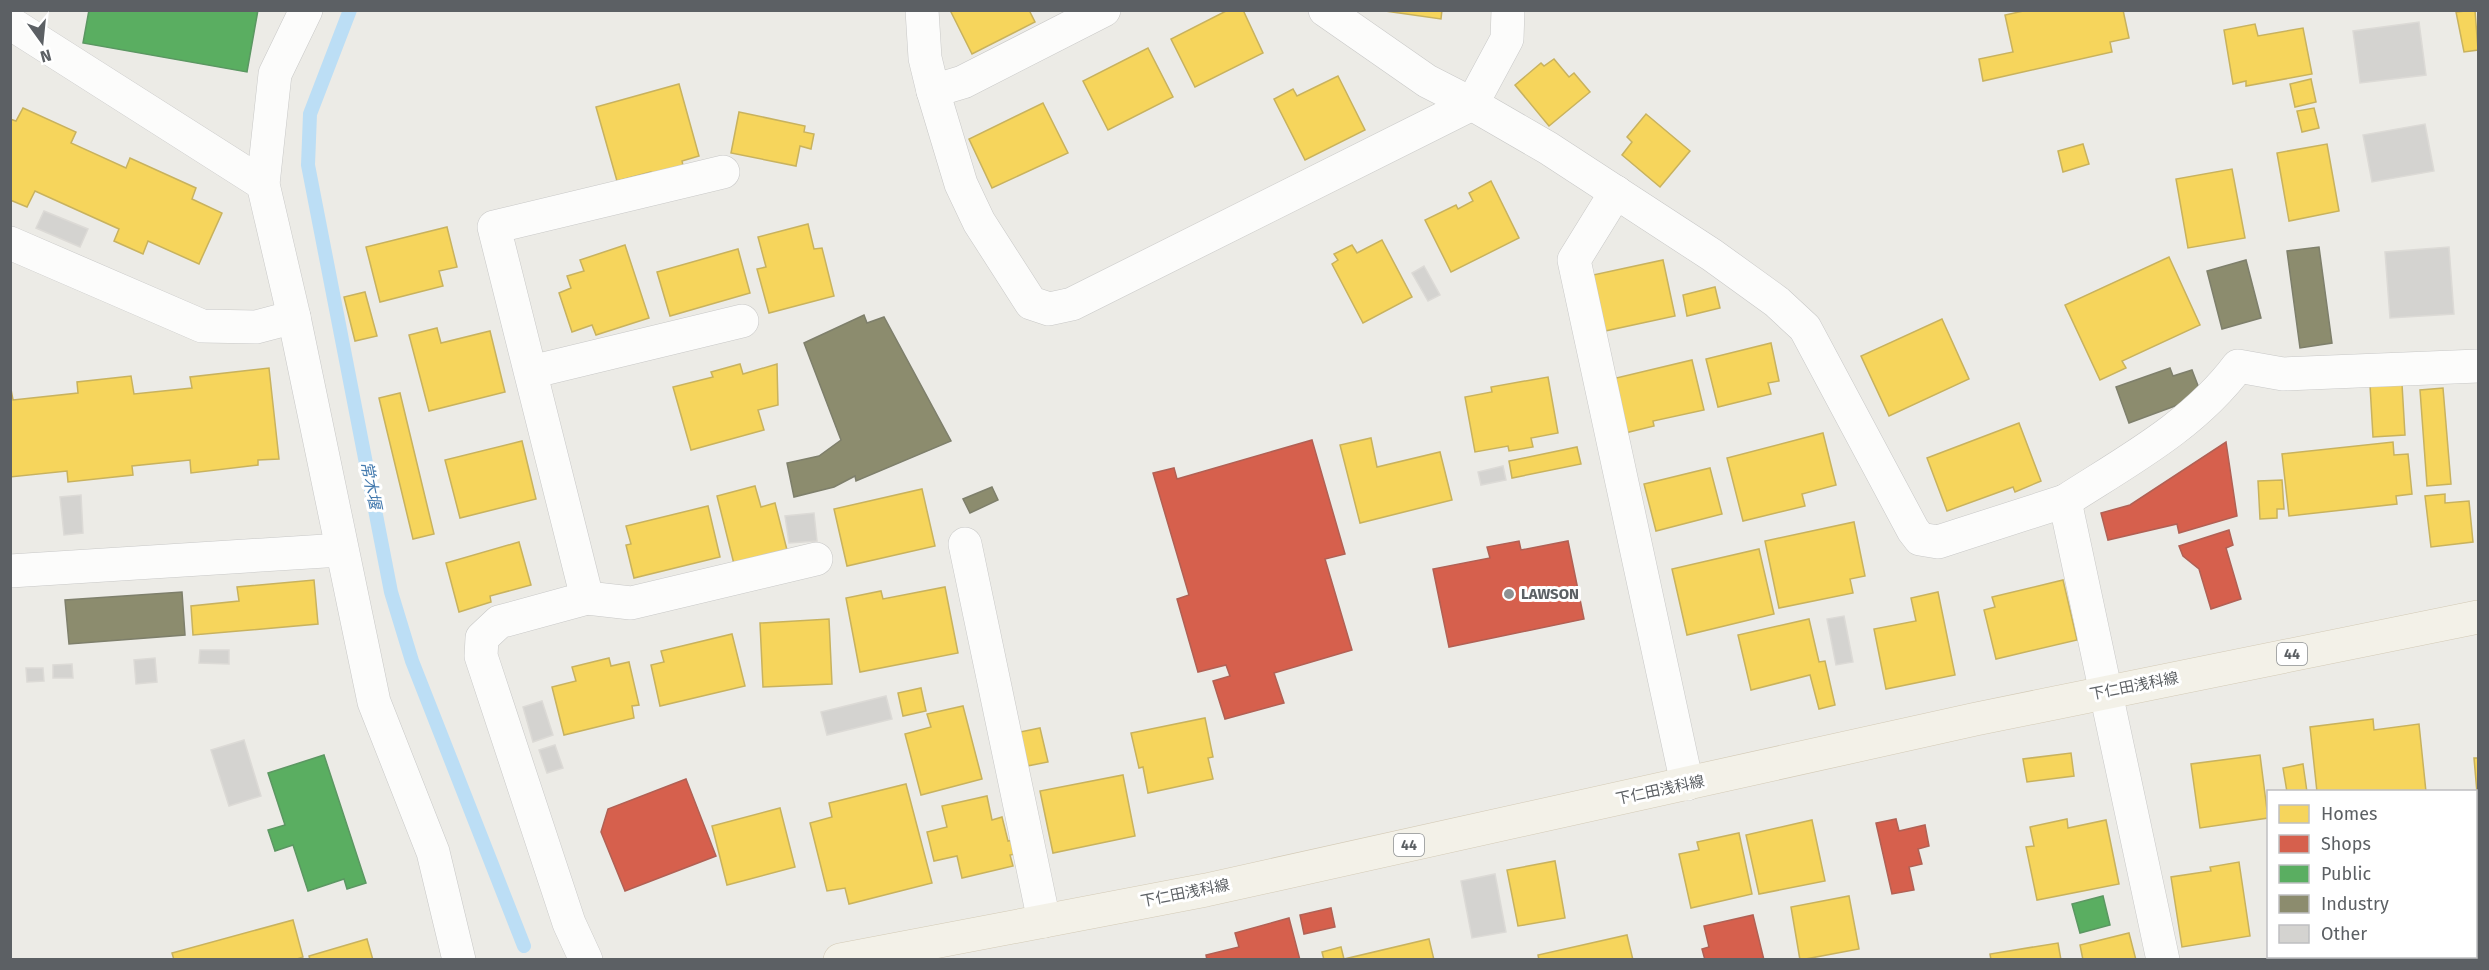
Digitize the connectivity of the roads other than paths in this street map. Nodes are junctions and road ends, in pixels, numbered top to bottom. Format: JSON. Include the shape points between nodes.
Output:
{"nodes":[{"id":1,"x":306,"y":10,"type":"edge"},
{"id":2,"x":922,"y":10,"type":"edge"},
{"id":3,"x":1104,"y":10,"type":"edge"},
{"id":4,"x":1325,"y":10,"type":"edge"},
{"id":5,"x":1508,"y":10,"type":"edge"},
{"id":6,"x":10,"y":23,"type":"edge"},
{"id":7,"x":933,"y":91,"type":"junction"},
{"id":8,"x":1472,"y":104,"type":"junction"},
{"id":9,"x":723,"y":172,"type":"dead end"},
{"id":10,"x":263,"y":184,"type":"junction"},
{"id":11,"x":1616,"y":192,"type":"junction"},
{"id":12,"x":10,"y":243,"type":"edge"},
{"id":13,"x":294,"y":317,"type":"junction"},
{"id":14,"x":742,"y":321,"type":"dead end"},
{"id":15,"x":2478,"y":366,"type":"edge"},
{"id":16,"x":531,"y":372,"type":"junction"},
{"id":17,"x":2065,"y":501,"type":"junction"},
{"id":18,"x":965,"y":544,"type":"dead end"},
{"id":19,"x":341,"y":550,"type":"junction"},
{"id":20,"x":816,"y":560,"type":"dead end"},
{"id":21,"x":10,"y":571,"type":"edge"},
{"id":22,"x":587,"y":598,"type":"junction"},
{"id":23,"x":2478,"y":617,"type":"edge"},
{"id":24,"x":2105,"y":691,"type":"junction"},
{"id":25,"x":1687,"y":784,"type":"junction"},
{"id":26,"x":1044,"y":921,"type":"junction"},
{"id":27,"x":459,"y":960,"type":"edge"},
{"id":28,"x":586,"y":960,"type":"edge"},
{"id":29,"x":840,"y":960,"type":"edge"},
{"id":30,"x":2163,"y":960,"type":"edge"}],
"edges":[{"from":1,"to":10,"type":"street","via":[[275,74]]},
{"from":2,"to":7,"type":"street","via":[[925,58]]},
{"from":3,"to":7,"type":"street","via":[[963,82]]},
{"from":4,"to":8,"type":"street","via":[[1427,81]]},
{"from":5,"to":8,"type":"street","via":[[1507,39]]},
{"from":6,"to":10,"type":"street"},
{"from":7,"to":8,"type":"street","via":[[961,184],[978,222],[1032,303],[1049,309],[1072,304]]},
{"from":8,"to":11,"type":"street"},
{"from":9,"to":16,"type":"street","via":[[494,227]]},
{"from":10,"to":13,"type":"street"},
{"from":11,"to":17,"type":"street","via":[[1712,255],[1777,302],[1805,328],[1920,539],[1938,542]]},
{"from":11,"to":25,"type":"street","via":[[1574,260]]},
{"from":12,"to":13,"type":"street","via":[[202,326],[255,327]]},
{"from":13,"to":19,"type":"street"},
{"from":14,"to":16,"type":"street"},
{"from":15,"to":17,"type":"street","via":[[2283,374],[2238,366],[2194,414]]},
{"from":16,"to":22,"type":"street"},
{"from":17,"to":24,"type":"street"},
{"from":18,"to":26,"type":"street"},
{"from":19,"to":21,"type":"street"},
{"from":19,"to":27,"type":"street","via":[[374,702],[433,852]]},
{"from":20,"to":22,"type":"street","via":[[631,603]]},
{"from":22,"to":28,"type":"street","via":[[498,622],[482,638],[481,657],[569,923]]},
{"from":23,"to":24,"type":"main road","name":"下仁田浅科線","number":"44"},
{"from":24,"to":25,"type":"main road","name":"下仁田浅科線","number":"44"},
{"from":24,"to":30,"type":"street"},
{"from":25,"to":26,"type":"main road","name":"下仁田浅科線","number":"44","via":[[1206,890]]},
{"from":26,"to":29,"type":"main road","name":"下仁田浅科線","number":"44"}]}
